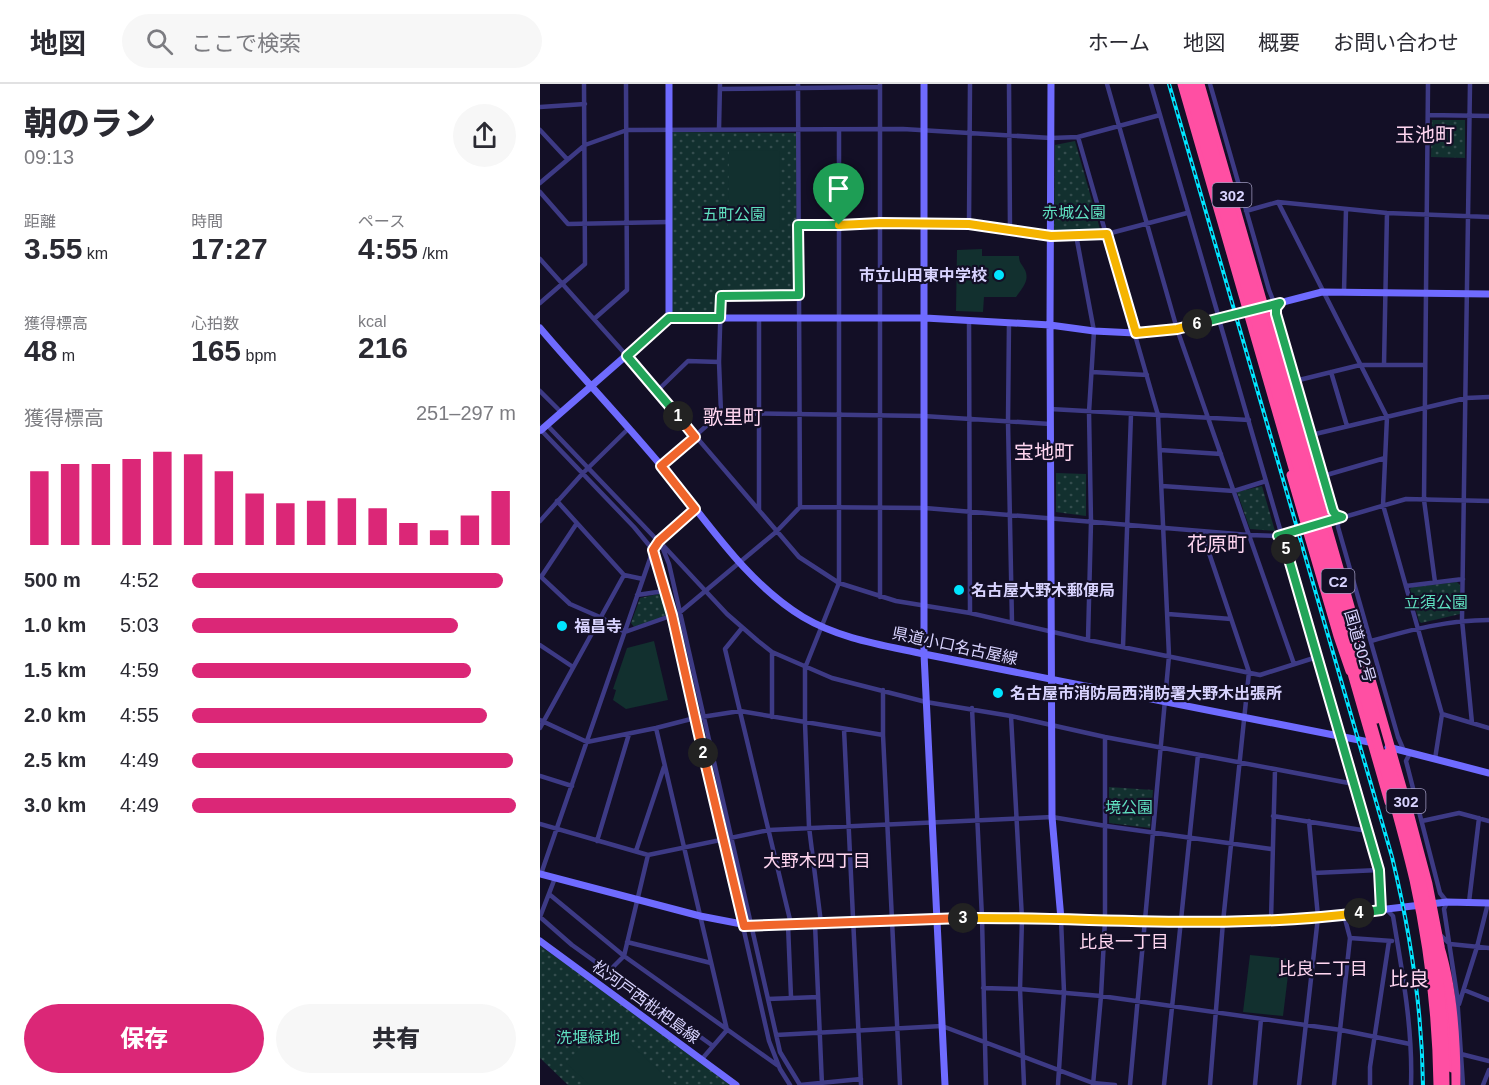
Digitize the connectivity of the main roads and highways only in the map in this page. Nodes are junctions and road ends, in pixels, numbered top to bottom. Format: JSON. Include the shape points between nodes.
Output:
{"nodes":[{"id":1,"x":1181,"y":84,"type":"edge"},
{"id":2,"x":1187,"y":84,"type":"edge"},
{"id":3,"x":1195,"y":84,"type":"edge"},
{"id":4,"x":1200,"y":84,"type":"edge"},
{"id":5,"x":1267,"y":376,"type":"junction"},
{"id":6,"x":1371,"y":721,"type":"junction"},
{"id":7,"x":1428,"y":914,"type":"junction"},
{"id":8,"x":1436,"y":1085,"type":"edge"},
{"id":9,"x":1445,"y":1085,"type":"edge"},
{"id":10,"x":1454,"y":1085,"type":"edge"}],
"edges":[{"from":1,"to":5,"type":"highway","name":"国道302号","number":"302"},
{"from":2,"to":6,"type":"highway","number":"C2","bridge":true},
{"from":3,"to":7,"type":"highway","number":"C2","bridge":true,"via":[[1396,786]]},
{"from":4,"to":10,"type":"highway","name":"国道302号","number":"302","via":[[1422,860],[1438,934]]},
{"from":5,"to":6,"type":"highway","bridge":true,"via":[[1272,408],[1338,636]]},
{"from":5,"to":8,"type":"highway","name":"国道302号","number":"302","via":[[1416,906],[1429,995]]},
{"from":6,"to":8,"type":"highway","number":"C2","bridge":true,"via":[[1421,912],[1433,1000]]},
{"from":7,"to":9,"type":"highway","number":"C2","bridge":true,"via":[[1441,1004]]},
{"from":7,"to":10,"type":"highway","bridge":true,"via":[[1447,975],[1454,1033]]}]}
